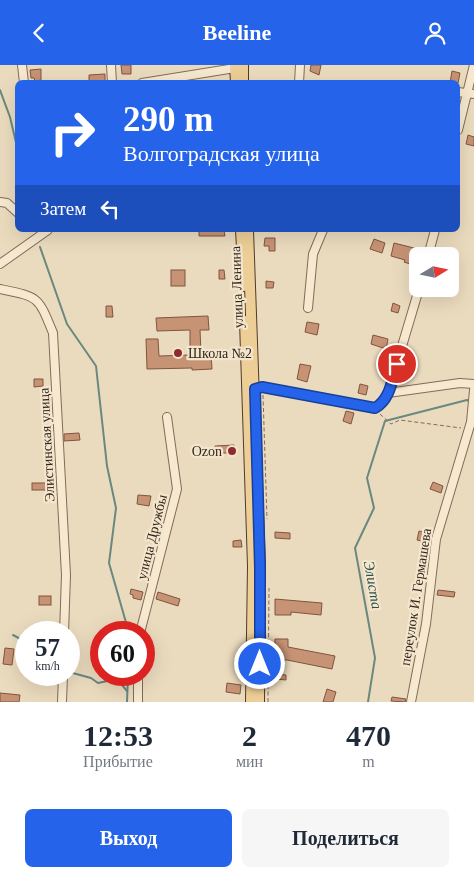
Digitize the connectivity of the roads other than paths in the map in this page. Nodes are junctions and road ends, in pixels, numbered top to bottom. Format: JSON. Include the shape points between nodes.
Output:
{"nodes":[{"id":1,"x":22,"y":65,"type":"edge"},
{"id":2,"x":111,"y":65,"type":"edge"},
{"id":3,"x":300,"y":65,"type":"edge"},
{"id":4,"x":474,"y":65,"type":"edge"},
{"id":5,"x":238,"y":66,"type":"edge"},
{"id":6,"x":24,"y":80,"type":"edge"},
{"id":7,"x":112,"y":80,"type":"edge"},
{"id":8,"x":159,"y":80,"type":"edge"},
{"id":9,"x":236,"y":80,"type":"edge"},
{"id":10,"x":242,"y":80,"type":"edge"},
{"id":11,"x":299,"y":80,"type":"edge"},
{"id":12,"x":466,"y":93,"type":"edge"},
{"id":13,"x":460,"y":121,"type":"edge"},
{"id":14,"x":0,"y":202,"type":"edge"},
{"id":15,"x":15,"y":210,"type":"edge"},
{"id":16,"x":42,"y":232,"type":"edge"},
{"id":17,"x":241,"y":232,"type":"edge"},
{"id":18,"x":248,"y":232,"type":"edge"},
{"id":19,"x":322,"y":232,"type":"edge"},
{"id":20,"x":434,"y":232,"type":"edge"},
{"id":21,"x":430,"y":247,"type":"edge"},
{"id":22,"x":0,"y":264,"type":"edge"},
{"id":23,"x":0,"y":289,"type":"edge"},
{"id":24,"x":416,"y":297,"type":"edge"},
{"id":25,"x":308,"y":307,"type":"dead end"},
{"id":26,"x":474,"y":384,"type":"edge"},
{"id":27,"x":251,"y":388,"type":"junction"},
{"id":28,"x":388,"y":393,"type":"junction"},
{"id":29,"x":473,"y":393,"type":"edge"},
{"id":30,"x":167,"y":417,"type":"dead end"},
{"id":31,"x":471,"y":425,"type":"edge"},
{"id":32,"x":64,"y":621,"type":"edge"},
{"id":33,"x":143,"y":621,"type":"edge"},
{"id":34,"x":63,"y":686,"type":"edge"},
{"id":35,"x":138,"y":686,"type":"edge"},
{"id":36,"x":62,"y":702,"type":"edge"},
{"id":37,"x":138,"y":702,"type":"edge"},
{"id":38,"x":251,"y":702,"type":"edge"},
{"id":39,"x":259,"y":702,"type":"edge"},
{"id":40,"x":411,"y":702,"type":"edge"}],
"edges":[{"from":1,"to":6,"type":"street"},
{"from":2,"to":7,"type":"street"},
{"from":3,"to":11,"type":"street"},
{"from":4,"to":12,"type":"street"},
{"from":5,"to":8,"type":"street"},
{"from":5,"to":9,"type":"main road"},
{"from":5,"to":10,"type":"main road"},
{"from":12,"to":13,"type":"street"},
{"from":14,"to":15,"type":"street","via":[[8,203]]},
{"from":16,"to":22,"type":"street"},
{"from":17,"to":27,"type":"main road","name":"улица Ленина"},
{"from":18,"to":27,"type":"main road","name":"улица Ленина"},
{"from":19,"to":25,"type":"street","via":[[313,254]]},
{"from":20,"to":21,"type":"street"},
{"from":23,"to":32,"type":"street","name":"Элистинская улица","via":[[29,295],[41,304],[54,333],[66,575]]},
{"from":24,"to":28,"type":"street"},
{"from":26,"to":28,"type":"street"},
{"from":27,"to":28,"type":"street","via":[[262,387],[375,408]]},
{"from":27,"to":38,"type":"main road","name":"улица Ленина"},
{"from":27,"to":39,"type":"main road","name":"улица Ленина","via":[[260,568]]},
{"from":29,"to":31,"type":"street","name":"переулок И. Гермашева"},
{"from":30,"to":33,"type":"street","name":"улица Дружбы","via":[[177,489]]},
{"from":31,"to":40,"type":"street","name":"переулок И. Гермашева","via":[[436,539],[426,624]]},
{"from":34,"to":36,"type":"street"},
{"from":35,"to":37,"type":"street"}]}
